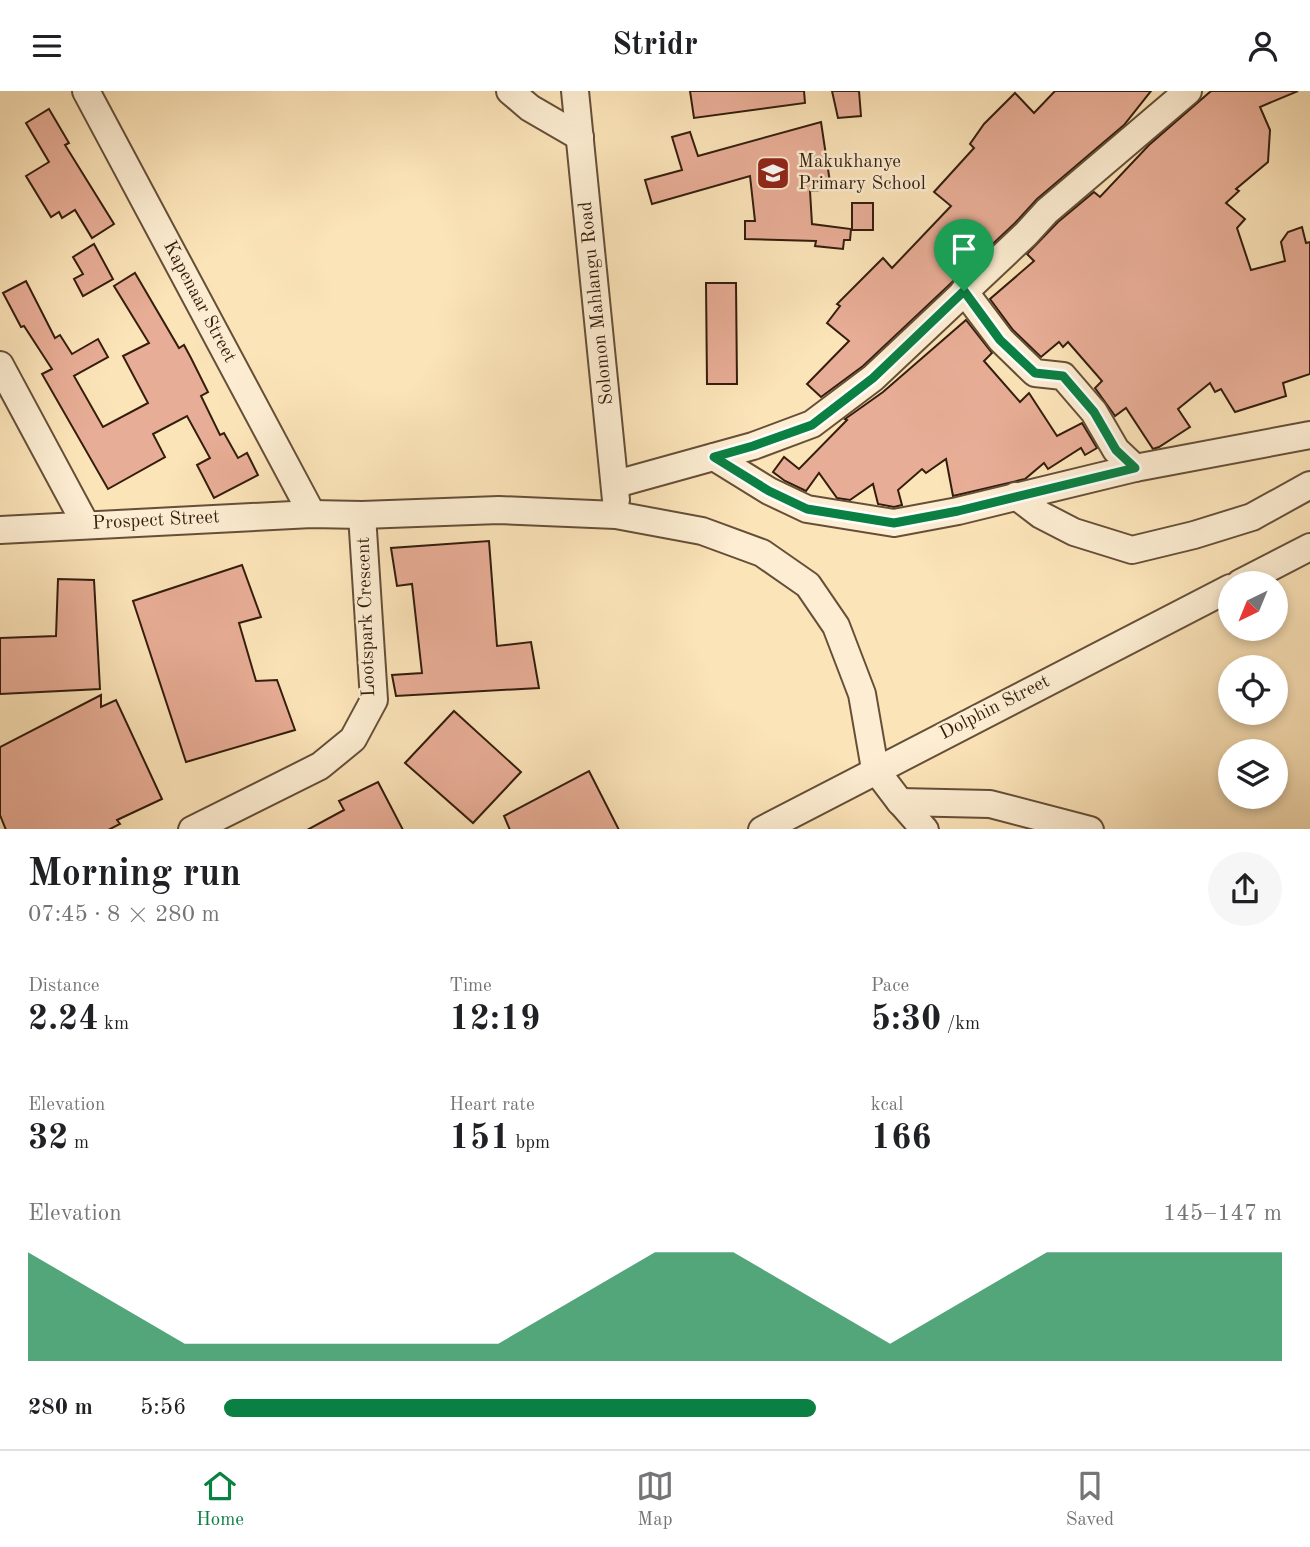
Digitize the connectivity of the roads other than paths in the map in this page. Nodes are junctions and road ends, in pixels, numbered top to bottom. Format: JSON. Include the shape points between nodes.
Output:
{"nodes":[{"id":1,"x":86,"y":91,"type":"edge"},
{"id":2,"x":510,"y":91,"type":"edge"},
{"id":3,"x":575,"y":91,"type":"edge"},
{"id":4,"x":1188,"y":91,"type":"edge"},
{"id":5,"x":580,"y":137,"type":"junction"},
{"id":6,"x":964,"y":291,"type":"junction"},
{"id":7,"x":0,"y":365,"type":"edge"},
{"id":8,"x":1310,"y":435,"type":"edge"},
{"id":9,"x":714,"y":457,"type":"junction"},
{"id":10,"x":1135,"y":468,"type":"junction"},
{"id":11,"x":616,"y":484,"type":"junction"},
{"id":12,"x":1310,"y":485,"type":"edge"},
{"id":13,"x":1016,"y":496,"type":"junction"},
{"id":14,"x":312,"y":514,"type":"junction"},
{"id":15,"x":362,"y":515,"type":"junction"},
{"id":16,"x":616,"y":515,"type":"junction"},
{"id":17,"x":86,"y":525,"type":"junction"},
{"id":18,"x":0,"y":530,"type":"edge"},
{"id":19,"x":1310,"y":547,"type":"edge"},
{"id":20,"x":1263,"y":571,"type":"edge"},
{"id":21,"x":1218,"y":593,"type":"edge"},
{"id":22,"x":875,"y":769,"type":"junction"},
{"id":23,"x":900,"y":802,"type":"junction"},
{"id":24,"x":192,"y":829,"type":"edge"},
{"id":25,"x":762,"y":829,"type":"edge"},
{"id":26,"x":925,"y":829,"type":"edge"},
{"id":27,"x":1090,"y":829,"type":"edge"}],
"edges":[{"from":1,"to":14,"type":"street","name":"Kapenaar Street"},
{"from":2,"to":5,"type":"street"},
{"from":3,"to":5,"type":"street","name":"Solomon Mahlangu Road"},
{"from":4,"to":6,"type":"street","via":[[1047,211]]},
{"from":5,"to":11,"type":"street","name":"Solomon Mahlangu Road"},
{"from":6,"to":9,"type":"street","via":[[873,378],[812,425]]},
{"from":6,"to":10,"type":"street","via":[[1000,340],[1035,373],[1063,376],[1094,412],[1116,450]]},
{"from":7,"to":17,"type":"street"},
{"from":8,"to":10,"type":"street"},
{"from":9,"to":11,"type":"street"},
{"from":9,"to":13,"type":"street","via":[[807,509],[894,523]]},
{"from":10,"to":13,"type":"street"},
{"from":11,"to":16,"type":"street","name":"Solomon Mahlangu Road"},
{"from":12,"to":13,"type":"street","via":[[1252,517],[1132,550],[1074,532]]},
{"from":14,"to":15,"type":"street","name":"Prospect Street"},
{"from":14,"to":17,"type":"street","name":"Prospect Street"},
{"from":15,"to":16,"type":"street","name":"Prospect Street","via":[[499,510]]},
{"from":15,"to":24,"type":"street","name":"Lootspark Crescent","via":[[374,700],[353,739],[320,766]]},
{"from":16,"to":22,"type":"street","name":"Prospect Street","via":[[702,531],[762,553],[808,585],[836,626],[862,694]]},
{"from":17,"to":18,"type":"street","name":"Prospect Street"},
{"from":19,"to":20,"type":"street"},
{"from":21,"to":22,"type":"street","name":"Dolphin Street"},
{"from":22,"to":23,"type":"street"},
{"from":22,"to":25,"type":"street","name":"Dolphin Street"},
{"from":23,"to":26,"type":"street"},
{"from":23,"to":27,"type":"street","via":[[990,804]]}]}
